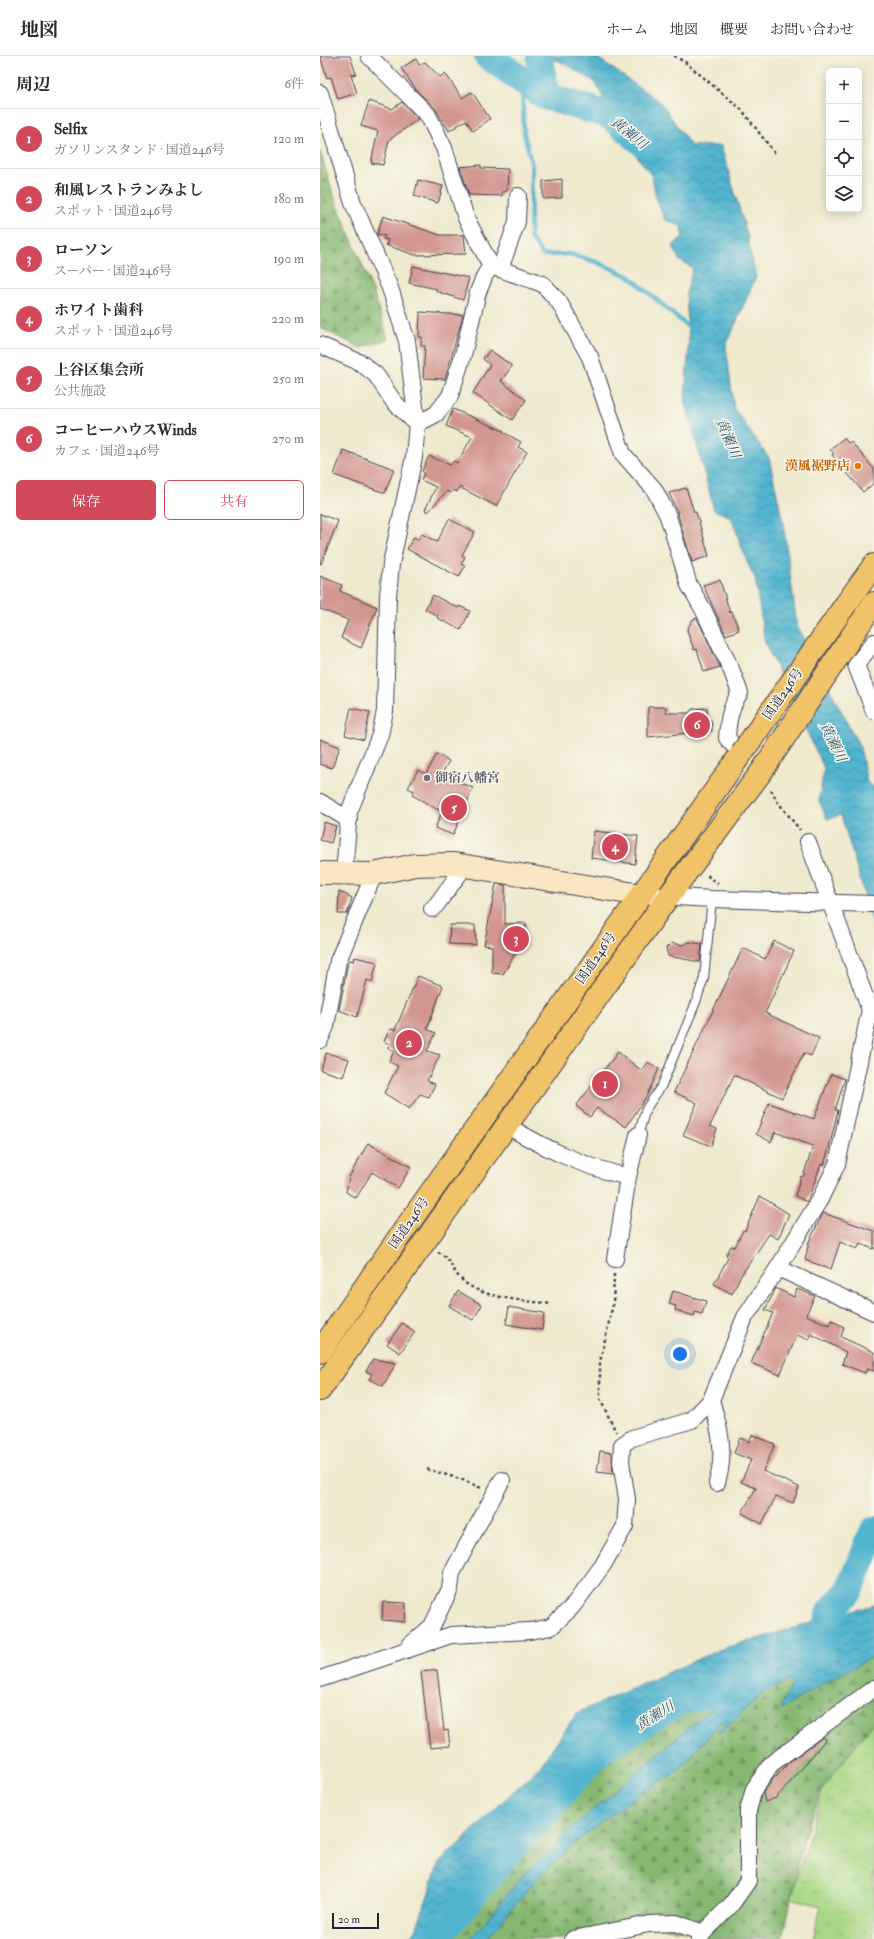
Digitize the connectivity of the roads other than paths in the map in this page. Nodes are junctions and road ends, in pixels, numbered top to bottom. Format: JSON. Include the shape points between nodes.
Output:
{"nodes":[{"id":1,"x":369,"y":56,"type":"edge"},
{"id":2,"x":320,"y":92,"type":"edge"},
{"id":3,"x":518,"y":196,"type":"dead end"},
{"id":4,"x":495,"y":268,"type":"junction"},
{"id":5,"x":320,"y":345,"type":"edge"},
{"id":6,"x":417,"y":424,"type":"junction"},
{"id":7,"x":874,"y":565,"type":"edge"},
{"id":8,"x":874,"y":603,"type":"edge"},
{"id":9,"x":874,"y":642,"type":"edge"},
{"id":10,"x":874,"y":711,"type":"edge"},
{"id":11,"x":741,"y":754,"type":"junction"},
{"id":12,"x":320,"y":802,"type":"edge"},
{"id":13,"x":349,"y":820,"type":"junction"},
{"id":14,"x":808,"y":842,"type":"road end"},
{"id":15,"x":465,"y":866,"type":"junction"},
{"id":16,"x":320,"y":873,"type":"edge"},
{"id":17,"x":344,"y":874,"type":"junction"},
{"id":18,"x":374,"y":874,"type":"junction"},
{"id":19,"x":641,"y":895,"type":"junction"},
{"id":20,"x":668,"y":897,"type":"junction"},
{"id":21,"x":712,"y":900,"type":"junction"},
{"id":22,"x":830,"y":902,"type":"junction"},
{"id":23,"x":874,"y":904,"type":"edge"},
{"id":24,"x":432,"y":909,"type":"dead end"},
{"id":25,"x":320,"y":1040,"type":"edge"},
{"id":26,"x":506,"y":1125,"type":"junction"},
{"id":27,"x":638,"y":1135,"type":"joint"},
{"id":28,"x":628,"y":1177,"type":"junction"},
{"id":29,"x":615,"y":1259,"type":"road end"},
{"id":30,"x":778,"y":1268,"type":"junction"},
{"id":31,"x":874,"y":1312,"type":"edge"},
{"id":32,"x":320,"y":1352,"type":"edge"},
{"id":33,"x":320,"y":1390,"type":"edge"},
{"id":34,"x":712,"y":1400,"type":"junction"},
{"id":35,"x":502,"y":1480,"type":"dead end"},
{"id":36,"x":717,"y":1483,"type":"dead end"},
{"id":37,"x":405,"y":1650,"type":"junction"},
{"id":38,"x":320,"y":1679,"type":"edge"},
{"id":39,"x":874,"y":1688,"type":"edge"},
{"id":40,"x":701,"y":1936,"type":"edge"},
{"id":41,"x":573,"y":1939,"type":"edge"}],
"edges":[{"from":1,"to":4,"type":"street","via":[[428,115],[444,148],[466,218]]},
{"from":2,"to":6,"type":"street","via":[[353,203],[390,288],[407,342]]},
{"from":3,"to":4,"type":"street","via":[[517,222]]},
{"from":4,"to":6,"type":"street","via":[[485,275],[474,303],[463,355],[450,396],[436,414]]},
{"from":4,"to":11,"type":"street","via":[[543,284],[559,302],[590,357],[623,454],[654,489],[668,516],[689,585],[731,669],[740,693],[732,703],[727,738]]},
{"from":5,"to":6,"type":"street","via":[[361,363],[376,375],[394,402]]},
{"from":6,"to":13,"type":"street","via":[[414,457],[391,564],[385,711],[380,735],[349,812]]},
{"from":7,"to":11,"type":"highway","name":"国道246号","bridge":true},
{"from":8,"to":20,"type":"highway","name":"国道246号","bridge":true,"via":[[766,780]]},
{"from":9,"to":10,"type":"street","via":[[856,665]]},
{"from":11,"to":19,"type":"highway","name":"国道246号"},
{"from":12,"to":13,"type":"street"},
{"from":13,"to":17,"type":"street"},
{"from":14,"to":22,"type":"street"},
{"from":15,"to":18,"type":"street","via":[[415,865]]},
{"from":15,"to":19,"type":"street"},
{"from":15,"to":24,"type":"street"},
{"from":16,"to":17,"type":"street"},
{"from":17,"to":18,"type":"street"},
{"from":18,"to":25,"type":"street","via":[[338,961],[326,1026]]},
{"from":19,"to":20,"type":"street"},
{"from":19,"to":32,"type":"highway","name":"国道246号"},
{"from":20,"to":21,"type":"street"},
{"from":20,"to":26,"type":"highway","name":"国道246号"},
{"from":21,"to":22,"type":"street"},
{"from":21,"to":27,"type":"lane","via":[[704,978],[662,1085],[646,1109]]},
{"from":22,"to":23,"type":"street"},
{"from":22,"to":30,"type":"street","via":[[870,1010],[837,1164],[820,1199]]},
{"from":26,"to":28,"type":"street","via":[[561,1156]]},
{"from":26,"to":33,"type":"highway","name":"国道246号"},
{"from":27,"to":28,"type":"street"},
{"from":28,"to":29,"type":"street"},
{"from":30,"to":31,"type":"street"},
{"from":30,"to":34,"type":"street","via":[[745,1317]]},
{"from":34,"to":36,"type":"street","via":[[721,1432],[722,1449]]},
{"from":34,"to":37,"type":"street","via":[[692,1420],[632,1438],[622,1445],[621,1462],[627,1499],[625,1526],[603,1565],[572,1607],[551,1627],[530,1631],[451,1635]]},
{"from":35,"to":37,"type":"street","via":[[452,1573],[450,1589],[432,1626]]},
{"from":37,"to":38,"type":"street"},
{"from":39,"to":40,"type":"street","via":[[771,1764],[754,1789],[748,1811],[748,1881],[731,1905]]},
{"from":40,"to":41,"type":"street","via":[[676,1923],[648,1924]]}]}
